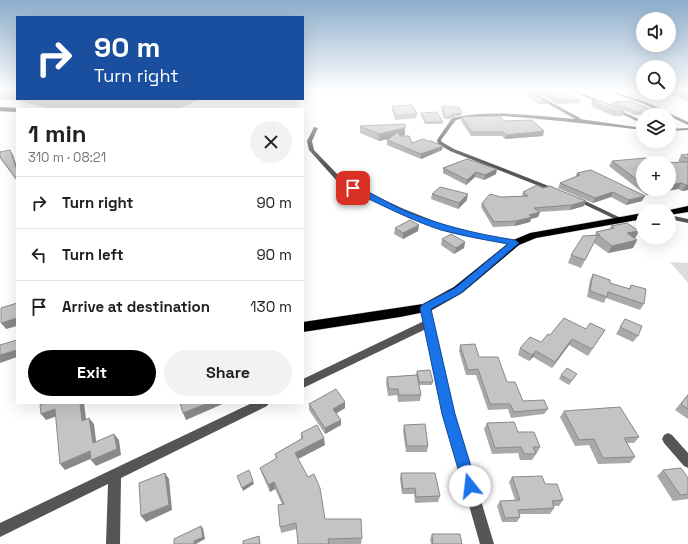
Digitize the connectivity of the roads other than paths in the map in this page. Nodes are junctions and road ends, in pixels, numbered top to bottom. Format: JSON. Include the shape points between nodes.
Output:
{"nodes":[{"id":1,"x":467,"y":116,"type":"edge"},
{"id":2,"x":520,"y":116,"type":"edge"},
{"id":3,"x":574,"y":116,"type":"edge"},
{"id":4,"x":672,"y":116,"type":"edge"},
{"id":5,"x":582,"y":121,"type":"junction"},
{"id":6,"x":688,"y":124,"type":"edge"},
{"id":7,"x":316,"y":128,"type":"dead end"},
{"id":8,"x":636,"y":128,"type":"edge"},
{"id":9,"x":688,"y":129,"type":"edge"},
{"id":10,"x":676,"y":130,"type":"edge"},
{"id":11,"x":561,"y":192,"type":"edge"},
{"id":12,"x":568,"y":195,"type":"edge"},
{"id":13,"x":688,"y":209,"type":"edge"},
{"id":14,"x":676,"y":211,"type":"edge"},
{"id":15,"x":636,"y":217,"type":"edge"},
{"id":16,"x":676,"y":218,"type":"edge"},
{"id":17,"x":621,"y":220,"type":"junction"},
{"id":18,"x":688,"y":221,"type":"edge"},
{"id":19,"x":515,"y":243,"type":"junction"},
{"id":20,"x":426,"y":308,"type":"junction"},
{"id":21,"x":429,"y":323,"type":"junction"},
{"id":22,"x":304,"y":327,"type":"edge"},
{"id":23,"x":304,"y":384,"type":"edge"},
{"id":24,"x":261,"y":404,"type":"edge"},
{"id":25,"x":668,"y":439,"type":"dead end"},
{"id":26,"x":688,"y":462,"type":"edge"},
{"id":27,"x":115,"y":475,"type":"junction"},
{"id":28,"x":0,"y":530,"type":"edge"},
{"id":29,"x":113,"y":544,"type":"edge"},
{"id":30,"x":487,"y":544,"type":"edge"}],
"edges":[{"from":1,"to":11,"type":"street","via":[[454,120],[439,140],[440,143]]},
{"from":2,"to":5,"type":"street"},
{"from":3,"to":5,"type":"street"},
{"from":4,"to":6,"type":"street"},
{"from":5,"to":8,"type":"street"},
{"from":7,"to":19,"type":"street","via":[[309,142],[310,149],[340,180],[353,188],[400,211],[444,228]]},
{"from":9,"to":10,"type":"street"},
{"from":12,"to":17,"type":"street"},
{"from":13,"to":14,"type":"highway"},
{"from":15,"to":17,"type":"highway"},
{"from":16,"to":18,"type":"street"},
{"from":17,"to":19,"type":"highway","via":[[533,235]]},
{"from":19,"to":20,"type":"highway","via":[[458,290]]},
{"from":20,"to":21,"type":"street"},
{"from":20,"to":22,"type":"highway"},
{"from":21,"to":23,"type":"street"},
{"from":21,"to":30,"type":"street","via":[[449,414]]},
{"from":24,"to":27,"type":"street"},
{"from":25,"to":26,"type":"street"},
{"from":27,"to":28,"type":"street"},
{"from":27,"to":29,"type":"street"}]}
